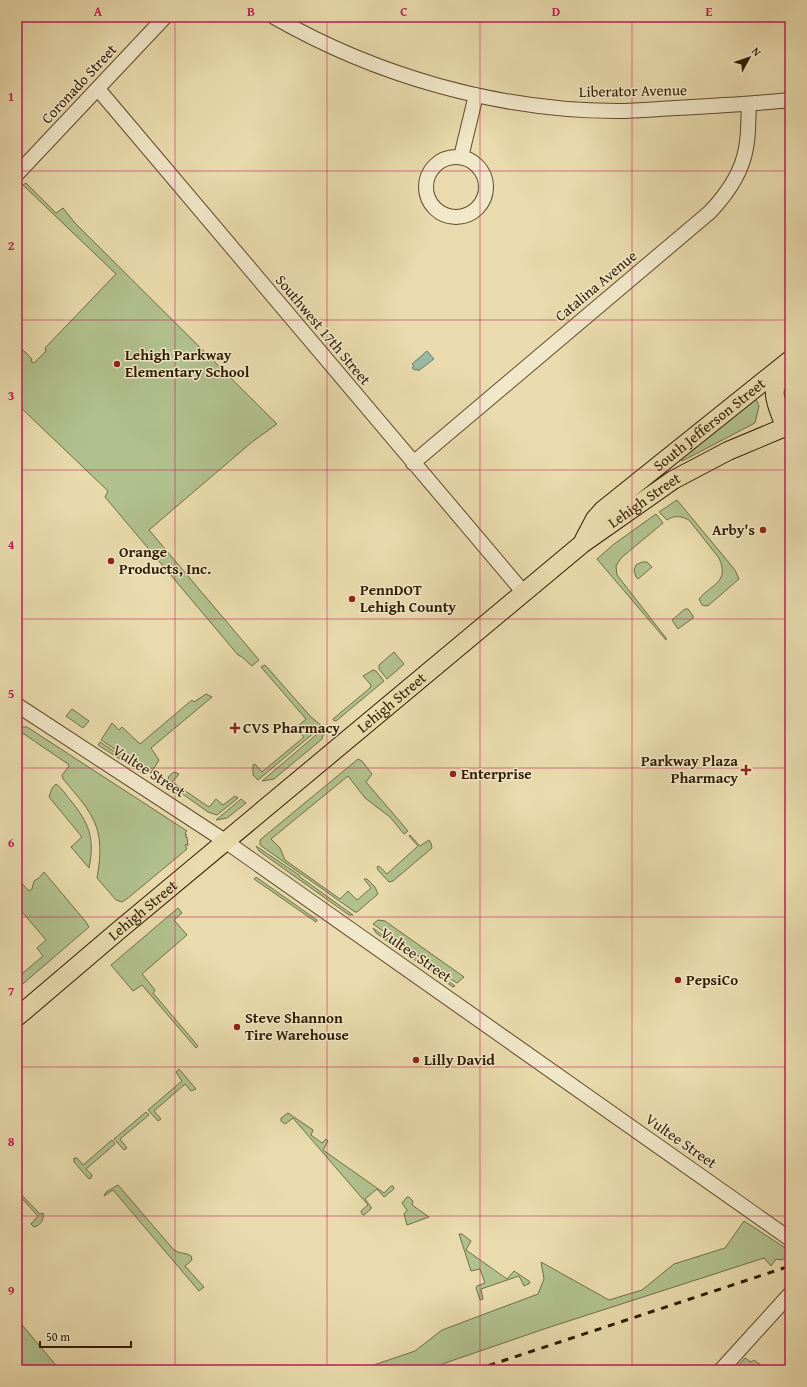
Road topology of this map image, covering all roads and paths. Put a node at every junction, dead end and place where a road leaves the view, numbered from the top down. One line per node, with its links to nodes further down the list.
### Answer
1 (166, 17): 3 (street, Coronado Street)
2 (274, 17): 4 (street, Liberator Avenue)
3 (98, 89): 8 (street, Coronado Street); 12 (street, Southwest 17th Street)
4 (476, 95): 6 (street, Liberator Avenue); 7 (street)
5 (790, 100): 6 (street, Liberator Avenue)
6 (749, 104): 12 (street, Catalina Avenue)
7 (461, 157): 7 (street)
8 (17, 174)
9 (790, 360): 13 (main road, South Jefferson Street)
10 (790, 366): 11 (main road, South Jefferson Street)
11 (787, 426): 13 (main road, Lehigh Street)
12 (413, 463): 14 (street, Southwest 17th Street)
13 (582, 544): 14 (main road, Lehigh Street)
14 (524, 593): 16 (main road, Lehigh Street)
15 (17, 705): 16 (street, Vultee Street)
16 (225, 841): 17 (main road, Lehigh Street); 18 (street, Vultee Street)
17 (17, 1017)
18 (790, 1240)
19 (790, 1294): 20 (street)
20 (721, 1370)

